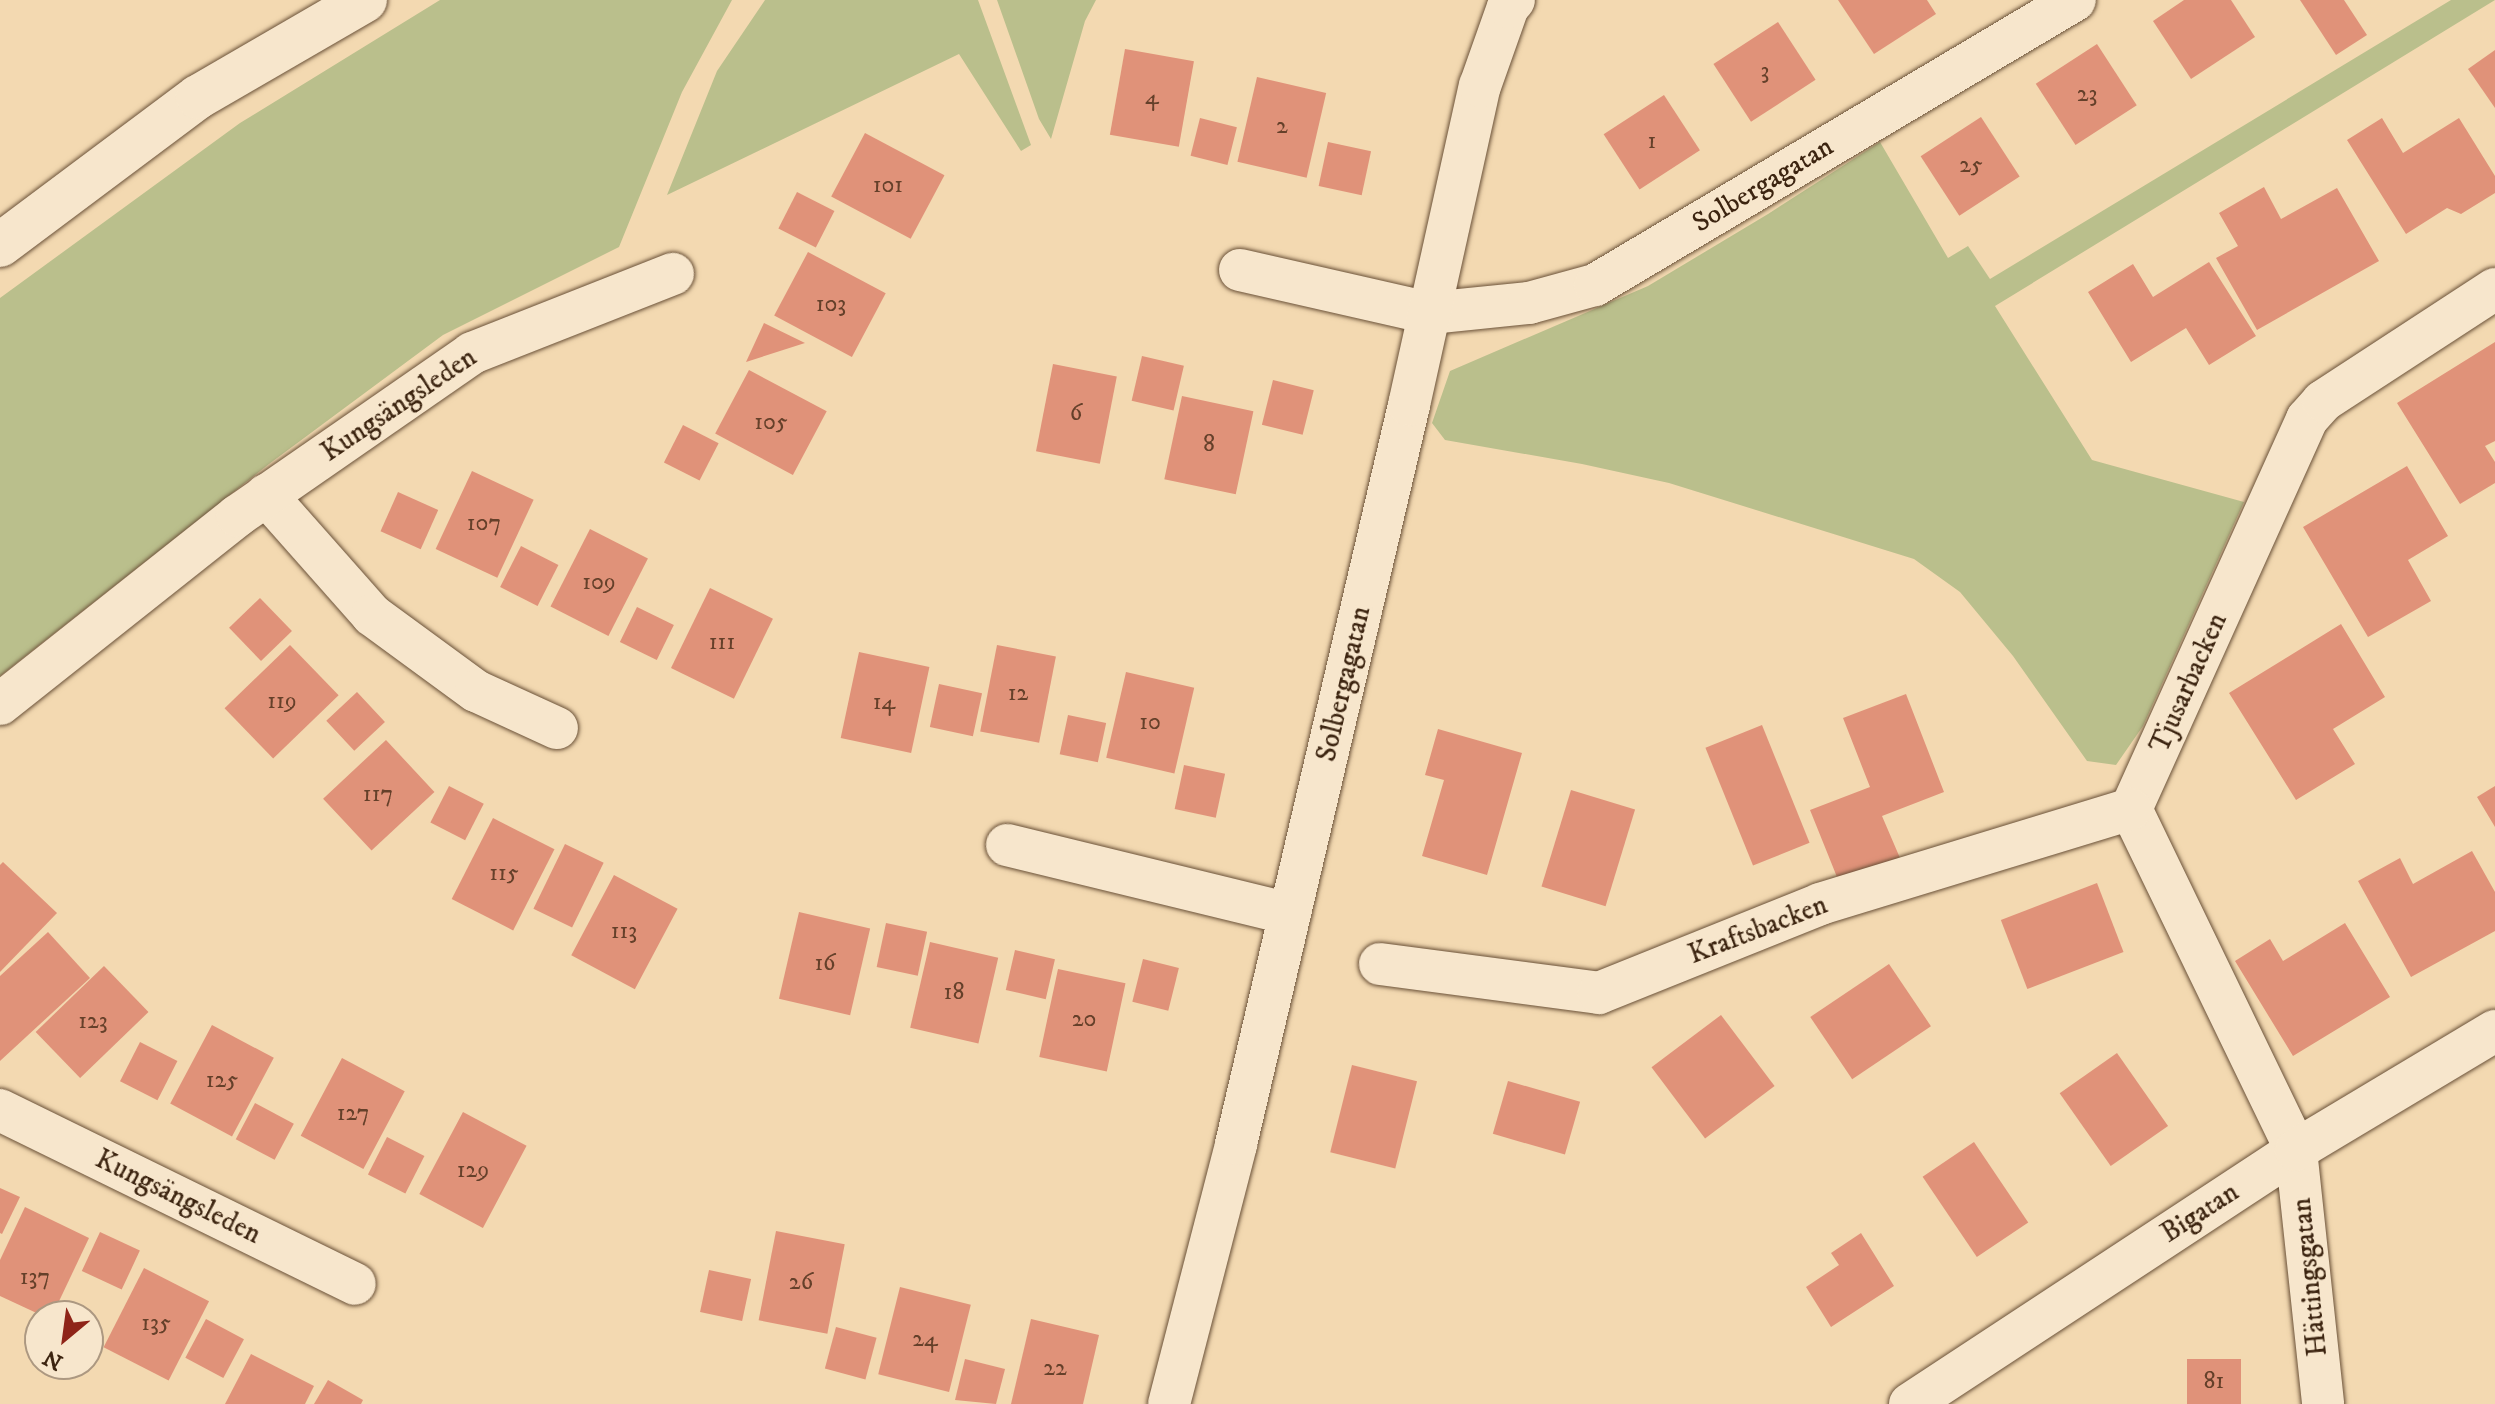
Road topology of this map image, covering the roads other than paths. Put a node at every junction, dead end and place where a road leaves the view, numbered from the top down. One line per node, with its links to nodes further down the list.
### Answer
1 (365, 0): 4 (main road)
2 (1514, 0): 8 (street, Solbergagatan)
3 (2075, 0): 8 (street, Solbergagatan)
4 (0, 245)
5 (1240, 270): 8 (street, Solbergagatan)
6 (673, 274): 9 (street, Kungsängsleden)
7 (2495, 289): 12 (street, Tjusarbacken)
8 (1430, 313): 14 (street, Solbergagatan)
9 (266, 495): 10 (street, Kungsängsleden); 11 (street)
10 (0, 704)
11 (557, 728)
12 (2131, 809): 15 (street, Kraftsbacken); 18 (street)
13 (1007, 845): 14 (street)
14 (1290, 914): 20 (street, Solbergagatan)
15 (1380, 964)
16 (2495, 1031): 18 (street, Bigatan)
17 (0, 1110): 19 (street, Kungsängsleden)
18 (2296, 1150): 21 (street, Bigatan); 22 (street, Hättingsgatan)
19 (355, 1284)
20 (1169, 1404)
21 (1910, 1404)
22 (2323, 1404)

